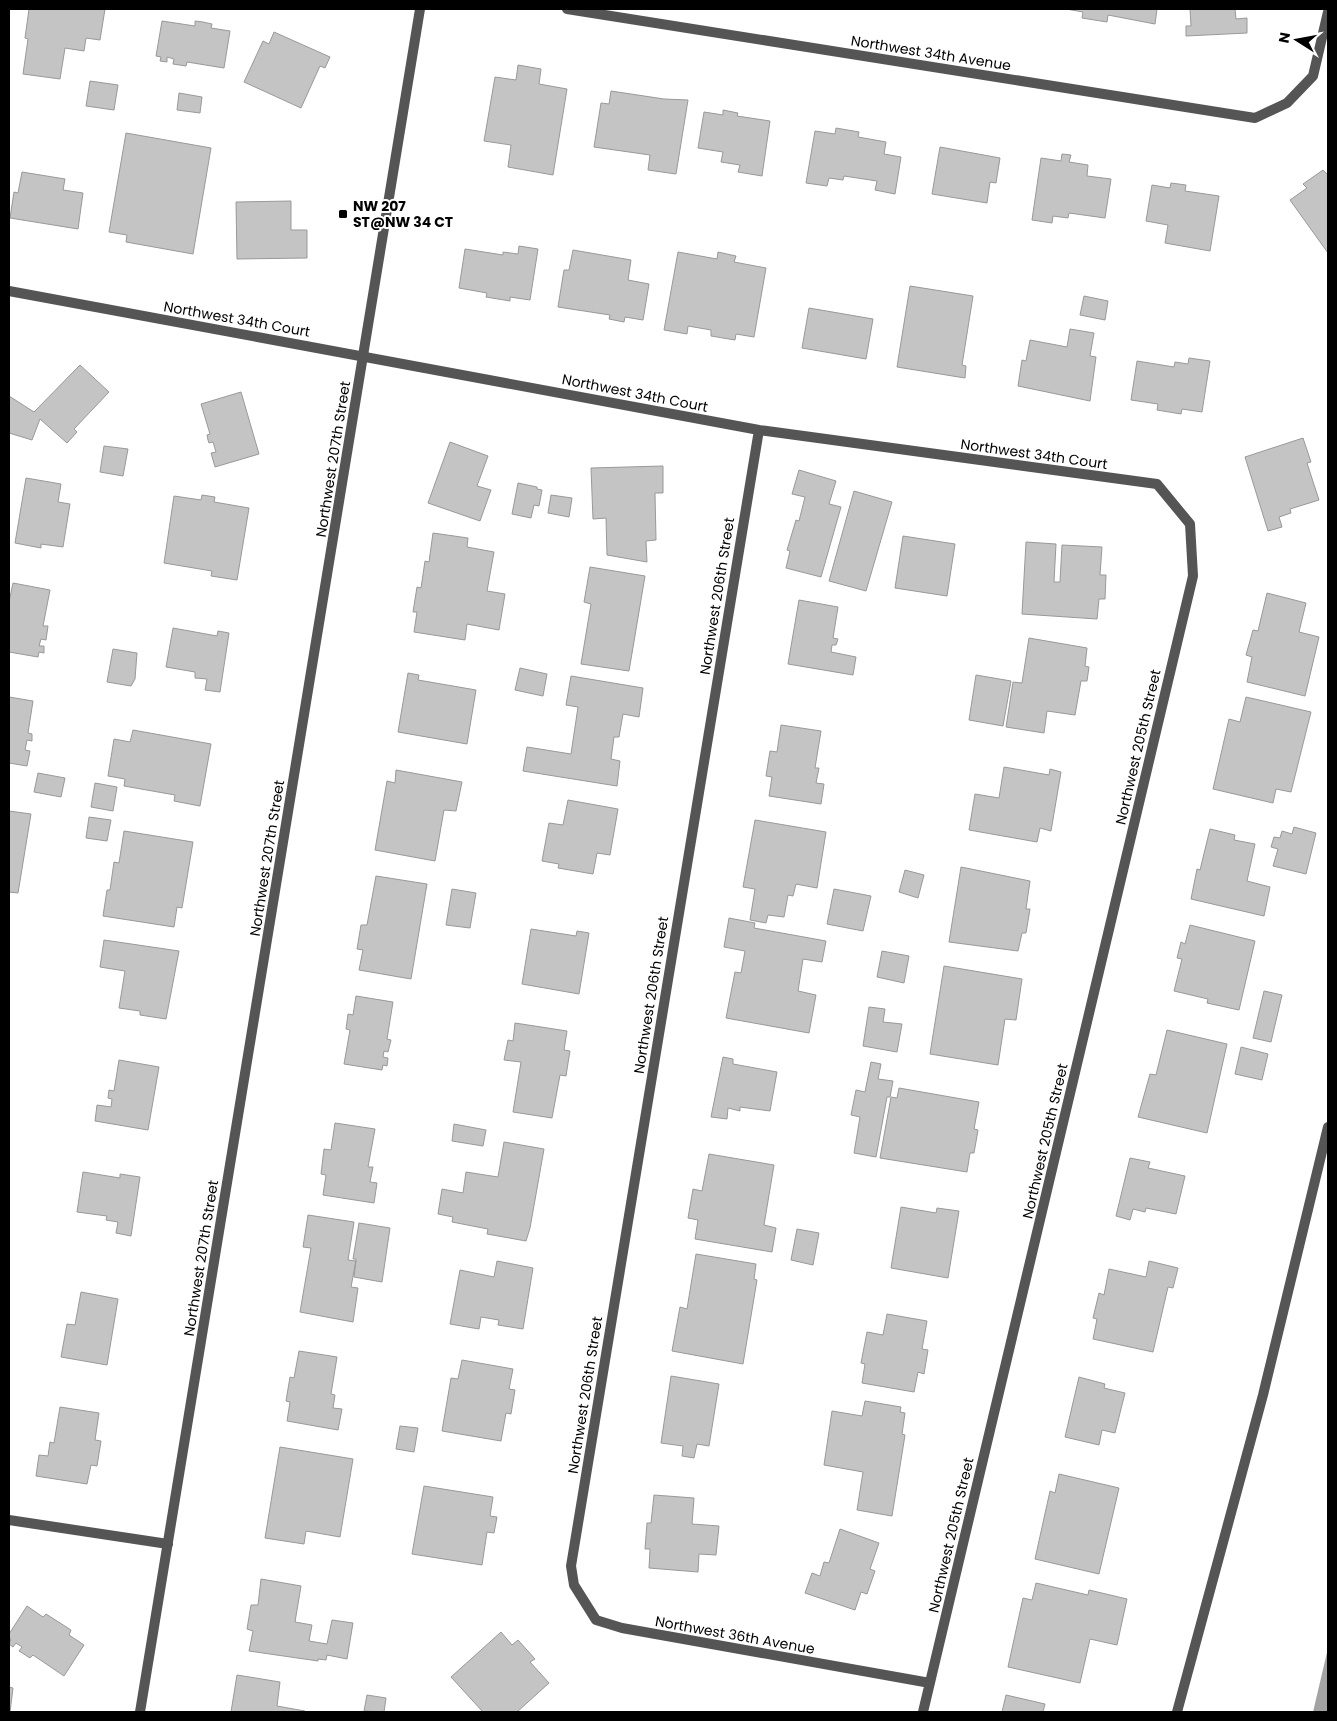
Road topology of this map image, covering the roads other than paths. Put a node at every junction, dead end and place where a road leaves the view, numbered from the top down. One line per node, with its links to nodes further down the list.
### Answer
1 (420, 9): 5 (street, Northwest 207th Street)
2 (567, 9): 3 (street, Northwest 34th Avenue)
3 (1328, 12)
4 (9, 291): 5 (street, Northwest 34th Court)
5 (363, 356): 6 (street, Northwest 34th Court); 10 (street, Northwest 207th Street)
6 (759, 430): 7 (street, Northwest 34th Court); 11 (street, Northwest 206th Street)
7 (1193, 576): 12 (street, Northwest 205th Street)
8 (1328, 1127): 15 (street)
9 (9, 1520): 10 (street)
10 (168, 1544): 13 (street, Northwest 207th Street)
11 (571, 1566): 12 (street, Northwest 36th Avenue)
12 (930, 1683): 14 (street, Northwest 205th Street)
13 (140, 1712)
14 (923, 1712)
15 (1178, 1712)

